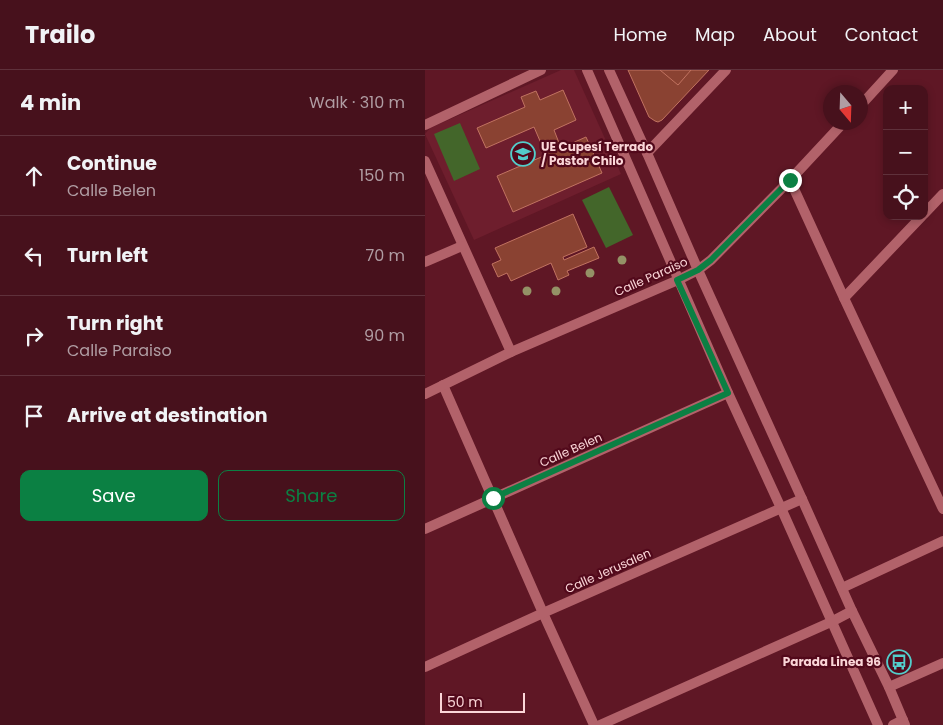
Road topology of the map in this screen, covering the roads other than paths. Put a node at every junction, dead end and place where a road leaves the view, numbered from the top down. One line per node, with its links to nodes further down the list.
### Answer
1 (541, 70): 7 (street)
2 (587, 70): 18 (street)
3 (609, 70): 9 (street)
4 (726, 70): 9 (street)
5 (893, 70): 6 (street)
6 (868, 97)
7 (425, 125)
8 (837, 130): 11 (street, Calle Paraiso)
9 (647, 152): 17 (street)
10 (425, 160): 15 (street)
11 (790, 180): 17 (street, Calle Paraiso); 19 (street)
12 (943, 194): 13 (street)
13 (928, 210)
14 (918, 220): 19 (street)
15 (462, 246): 16 (street); 20 (street)
16 (425, 262)
17 (698, 270): 18 (street, Calle Paraiso); 25 (street)
18 (677, 280): 20 (street, Calle Paraiso); 22 (street)
19 (844, 298): 27 (street)
20 (511, 352): 21 (street, Calle Paraiso)
21 (443, 385): 23 (street, Calle Paraiso); 24 (street)
22 (728, 393): 24 (street, Calle Belen); 26 (street)
23 (425, 394)
24 (493, 498): 28 (street, Calle Belen); 32 (street)
25 (803, 499): 26 (street, Calle Jerusalen); 30 (street)
26 (781, 508): 32 (street, Calle Jerusalen); 33 (street)
27 (943, 509)
28 (425, 529)
29 (943, 541): 30 (street)
30 (842, 588): 31 (street)
31 (852, 611): 33 (street); 36 (street)
32 (543, 613): 35 (street, Calle Jerusalen); 38 (street)
33 (831, 622): 39 (street); 40 (street)
34 (943, 663): 36 (street)
35 (425, 667)
36 (889, 688): 37 (street)
37 (900, 723)
38 (594, 725)
39 (600, 725)
40 (878, 725)

